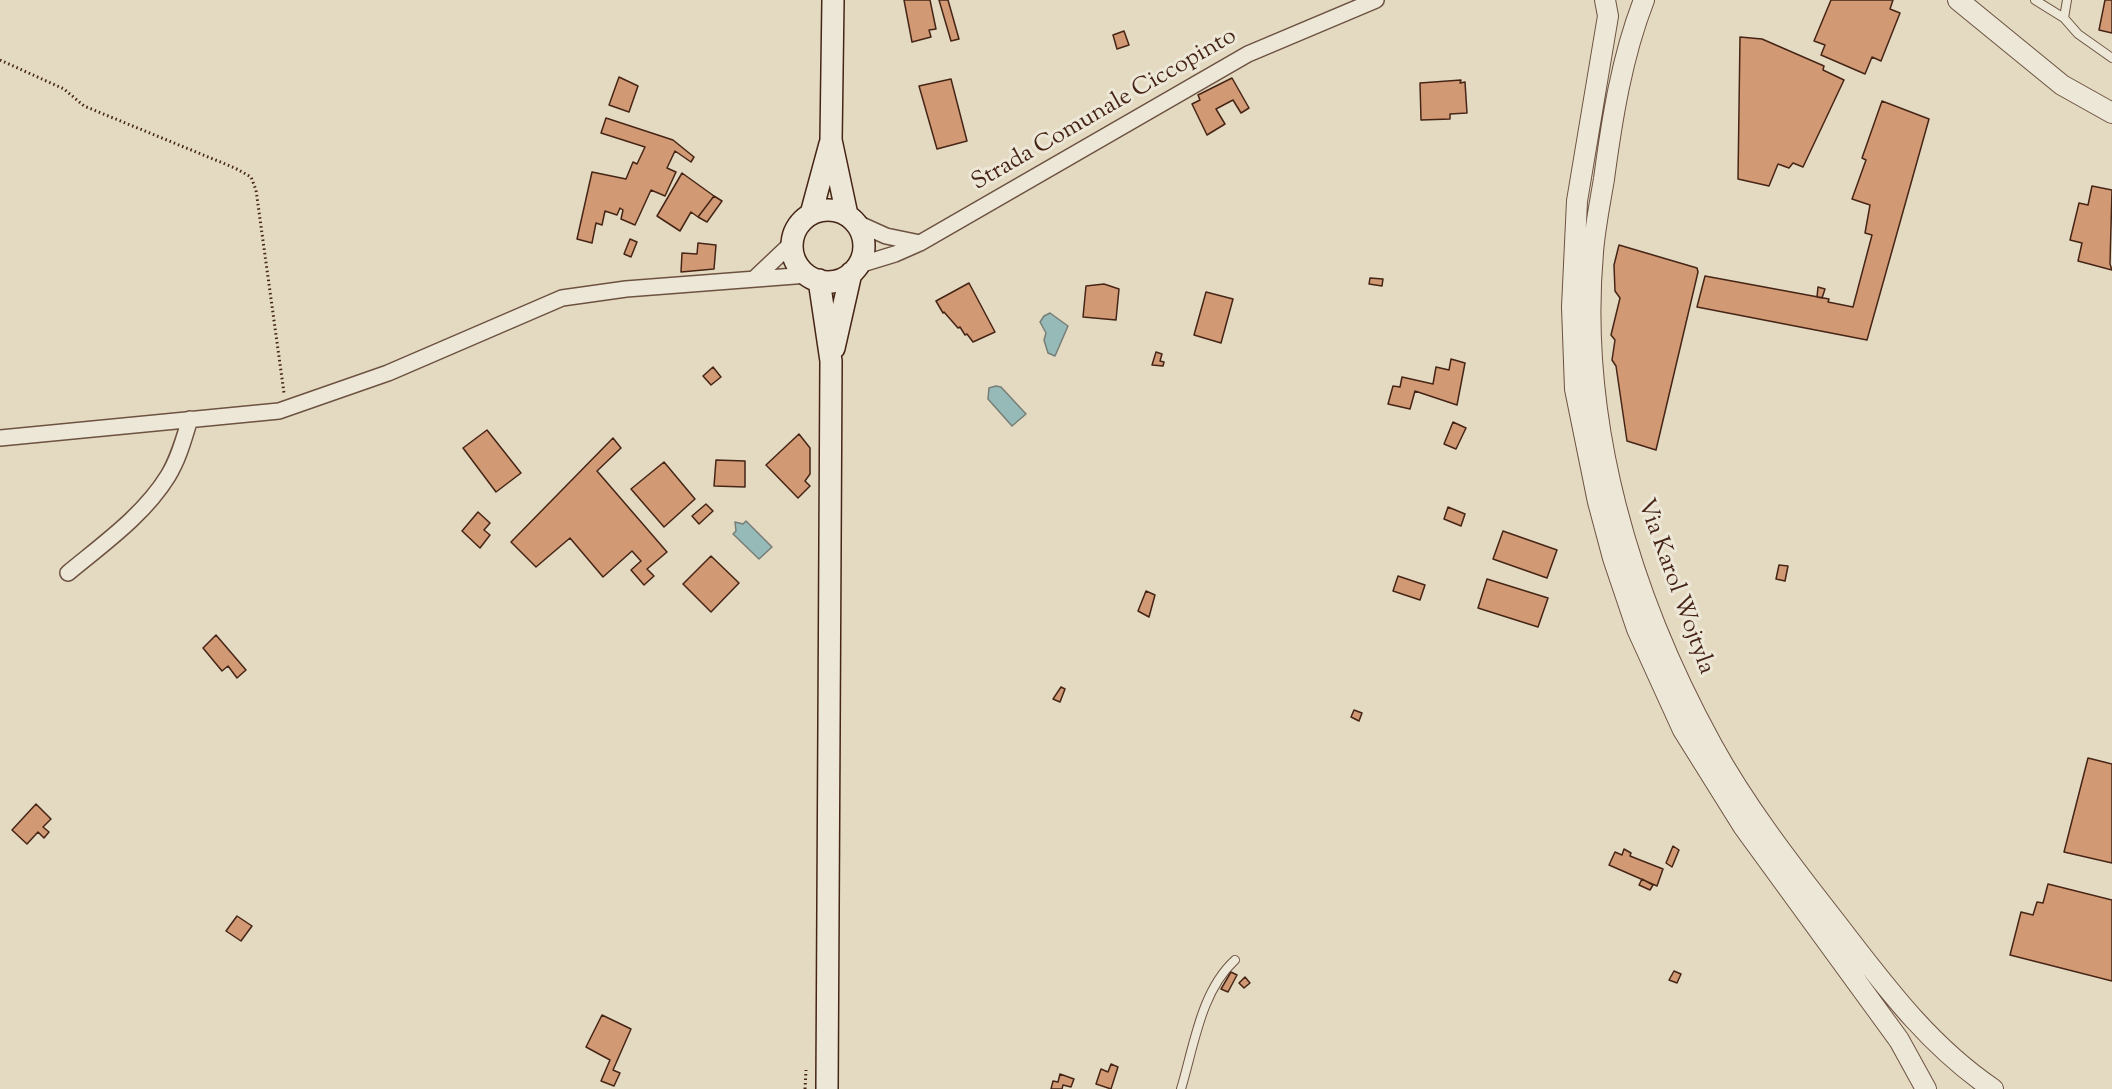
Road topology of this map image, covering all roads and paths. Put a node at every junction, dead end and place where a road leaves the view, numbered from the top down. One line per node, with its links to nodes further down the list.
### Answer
1 (833, 0): 12 (main road)
2 (1376, 0): 16 (street, Strada Comunale Ciccopinto)
3 (1605, 0): 28 (street, Via Karol Wojtyla)
4 (1644, 0): 29 (street, Via Karol Wojtyla)
5 (1958, 0): 11 (street)
6 (2035, 0): 8 (lane)
7 (2067, 0): 8 (lane)
8 (2064, 18): 9 (lane)
9 (2112, 58)
10 (0, 60): 21 (path)
11 (2112, 113)
12 (831, 140): 13 (main road); 14 (main road)
13 (812, 214): 14 (main road); 15 (main road)
14 (851, 218): 16 (street); 17 (main road)
15 (792, 243): 18 (street); 19 (main road)
16 (920, 243): 17 (street, Strada Comunale Ciccopinto)
17 (855, 269): 19 (main road); 20 (main road)
18 (755, 278): 19 (street); 21 (street)
19 (813, 278): 20 (main road)
20 (831, 361): 26 (main road)
21 (286, 409): 22 (street)
22 (190, 419): 23 (street); 24 (street)
23 (0, 438)
24 (68, 573)
25 (1235, 960): 27 (lane)
26 (827, 1089)
27 (1181, 1089)
28 (1926, 1089)
29 (1993, 1089)

